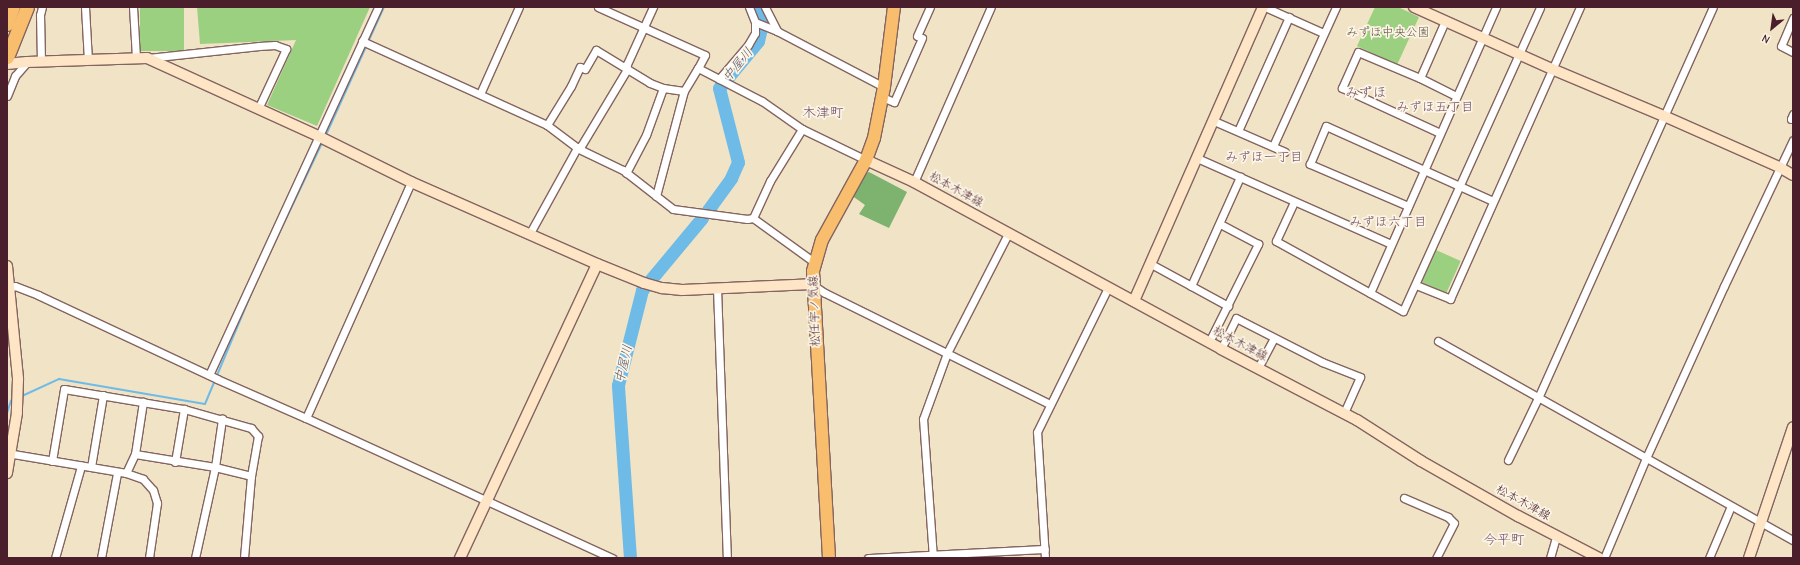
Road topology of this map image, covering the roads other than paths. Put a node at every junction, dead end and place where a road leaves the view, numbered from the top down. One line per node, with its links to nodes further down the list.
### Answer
1 (14, 7): 25 (highway)
2 (27, 7): 34 (highway)
3 (42, 7): 38 (street)
4 (85, 7): 37 (street)
5 (133, 7): 35 (street)
6 (378, 7): 31 (street)
7 (519, 7): 49 (street)
8 (598, 7): 27 (street)
9 (653, 7): 27 (street)
10 (749, 7): 26 (street)
11 (765, 7): 28 (street)
12 (894, 7): 48 (main road, 松任宇ノ気線)
13 (930, 7): 48 (street)
14 (991, 7): 74 (street)
15 (1264, 7): 22 (street); 56 (street)
16 (1336, 7): 29 (street)
17 (1414, 7): 24 (street)
18 (1496, 7): 30 (street)
19 (1540, 7): 33 (street)
20 (1580, 7): 43 (street)
21 (1713, 7): 54 (street)
22 (1289, 17): 29 (street); 59 (street)
23 (1793, 18): 32 (street)
24 (1445, 21): 30 (street); 44 (street)
25 (7, 24)
26 (760, 24): 28 (street); 45 (street)
27 (644, 28): 41 (street); 42 (street)
28 (777, 31): 48 (street)
29 (1323, 34): 63 (street)
30 (1482, 38): 33 (street); 51 (street)
31 (366, 43): 49 (street); 61 (street)
32 (1793, 52)
33 (1519, 53): 43 (street); 75 (street)
34 (7, 57)
35 (136, 58): 36 (street); 37 (street)
36 (147, 58): 52 (street); 52 (street)
37 (88, 60): 38 (street)
38 (42, 61): 39 (street)
39 (27, 62): 40 (street); 50 (street)
40 (7, 64)
41 (627, 68): 46 (street); 57 (street); 64 (street)
42 (698, 68): 45 (street); 47 (street)
43 (1552, 69): 54 (street); 77 (street)
44 (1420, 78): 51 (street); 60 (street)
45 (723, 81): 58 (street)
46 (663, 88): 47 (street); 70 (street)
47 (684, 91): 76 (street)
48 (883, 92): 67 (main road, 松任宇ノ気線)
49 (480, 94): 57 (street)
50 (7, 96)
51 (1456, 96): 60 (street)
52 (258, 108): 61 (street)
53 (1793, 114): 55 (street)
54 (1664, 116): 68 (street); 106 (street)
55 (1793, 119)
56 (1214, 121): 59 (street); 66 (street)
57 (546, 125): 64 (street)
58 (802, 129): 67 (street); 80 (street)
59 (1238, 131): 63 (street)
60 (1440, 132): 69 (street)
61 (322, 138): 73 (street); 104 (street)
62 (1793, 140): 68 (street)
63 (1273, 146): 65 (street)
64 (578, 148): 70 (street); 82 (street)
65 (1285, 152)
66 (1197, 158): 72 (street); 87 (street)
67 (866, 160): 74 (street, 松本木津線); 85 (main road, 松任宇ノ気線)
68 (1779, 167): 71 (street); 116 (street)
69 (1424, 170): 75 (street); 79 (street); 79 (street)
70 (626, 173): 76 (street)
71 (1793, 175)
72 (1240, 177): 78 (street); 81 (street)
73 (411, 182): 82 (street); 111 (street)
74 (914, 182): 83 (street, 松本木津線)
75 (1460, 186): 77 (street); 90 (street)
76 (656, 196): 80 (street)
77 (1493, 201): 90 (street)
78 (1294, 202): 84 (street); 95 (street)
79 (1408, 206): 84 (street)
80 (753, 218): 85 (street)
81 (1220, 224): 91 (street); 97 (street)
82 (530, 233): 86 (street)
83 (1008, 234): 94 (street, 松本木津線); 102 (street)
84 (1391, 244): 95 (street)
85 (814, 262): 89 (main road, 松任宇ノ気線)
86 (597, 264): 93 (street); 128 (street)
87 (1151, 264): 91 (street); 96 (street)
88 (7, 266): 92 (street)
89 (812, 284): 93 (street); 102 (street); 143 (main road, 松任宇ノ気線)
90 (1416, 285): 95 (street)
91 (1191, 286): 97 (street)
92 (9, 288): 104 (street); 114 (street)
93 (717, 288): 142 (street)
94 (1108, 288): 96 (street, 松本木津線); 108 (street)
95 (1370, 293)
96 (1134, 301): 100 (street, 松本木津線)
97 (1228, 306): 100 (street)
98 (1274, 338): 101 (street); 103 (street); 110 (street)
99 (1438, 340): 106 (street)
100 (1209, 342): 101 (street, 松本木津線)
101 (1221, 349): 103 (street, 松本木津線)
102 (947, 353): 108 (street); 134 (street)
103 (1258, 368): 110 (street, 松本木津線)
104 (213, 377): 111 (street)
105 (103, 395): 107 (street); 118 (street); 121 (street)
106 (1538, 398): 116 (street); 117 (street)
107 (143, 402): 109 (street); 115 (street)
108 (1050, 404): 133 (street)
109 (184, 409): 112 (street); 119 (street)
110 (1344, 413): 131 (street, 松本木津線)
111 (306, 418): 128 (street)
112 (222, 419): 122 (street); 126 (street)
113 (1793, 427): 130 (street)
114 (9, 454): 118 (street); 125 (street)
115 (134, 454): 119 (street); 124 (street)
116 (1646, 458): 129 (street); 149 (street)
117 (1508, 460)
118 (52, 461): 120 (street)
119 (175, 462): 122 (street)
120 (81, 466): 121 (street); 135 (street)
121 (91, 467): 123 (street)
122 (215, 467): 126 (street); 138 (street)
123 (117, 473): 124 (street); 136 (street)
124 (126, 473): 137 (street)
125 (7, 474)
126 (251, 476): 139 (street)
127 (1404, 498): 146 (street)
128 (486, 501): 140 (street); 141 (street)
129 (1731, 506): 130 (street); 150 (street)
130 (1761, 522): 132 (street); 151 (street)
131 (1556, 537): 147 (street); 148 (street, 松本木津線)
132 (1793, 540)
133 (1045, 549): 134 (street); 145 (street)
134 (933, 556): 144 (street)
135 (55, 558)
136 (102, 558)
137 (151, 558)
138 (195, 558)
139 (244, 558)
140 (460, 558)
141 (612, 558)
142 (727, 558)
143 (829, 558)
144 (868, 558)
145 (1045, 558)
146 (1436, 558)
147 (1550, 558)
148 (1599, 558)
149 (1604, 558)
150 (1709, 558)
151 (1749, 558)

